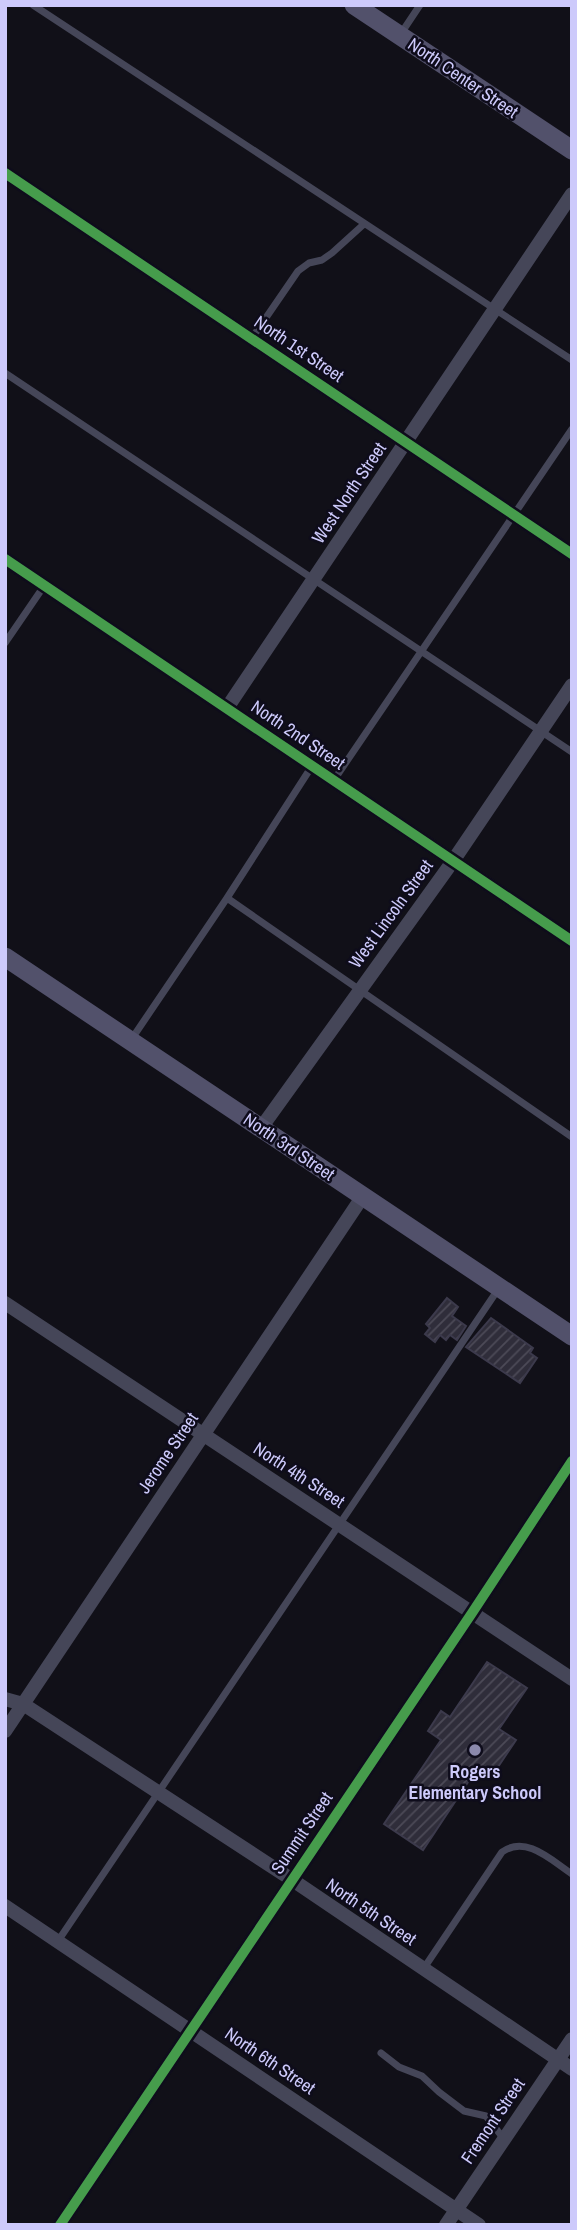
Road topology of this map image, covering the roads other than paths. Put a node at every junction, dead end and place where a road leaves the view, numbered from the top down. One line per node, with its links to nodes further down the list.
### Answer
1 (33, 5): 8 (lane)
2 (354, 5): 4 (street, North Center Street)
3 (420, 5): 4 (lane)
4 (400, 36): 5 (street, North Center Street)
5 (572, 150)
6 (5, 173): 10 (street, North 1st Street)
7 (572, 194): 9 (street, West North Street)
8 (364, 223): 9 (lane); 10 (lane)
9 (495, 310): 11 (lane); 14 (street, West North Street)
10 (252, 338): 14 (street, North 1st Street)
11 (572, 360)
12 (5, 373): 18 (lane)
13 (572, 429): 15 (lane)
14 (407, 442): 15 (street, North 1st Street); 18 (street, West North Street)
15 (514, 515): 16 (street, North 1st Street); 21 (lane)
16 (572, 554)
17 (5, 559): 19 (street, North 2nd Street)
18 (314, 580): 21 (lane); 23 (street, West North Street)
19 (44, 585): 20 (lane); 23 (street, North 2nd Street)
20 (5, 643)
21 (421, 651): 24 (lane); 27 (lane)
22 (572, 685): 24 (street, West Lincoln Street)
23 (227, 708): 26 (street, North 2nd Street)
24 (541, 731): 25 (lane); 28 (street, West Lincoln Street)
25 (572, 752)
26 (312, 766): 27 (street, North 2nd Street); 29 (lane)
27 (334, 780): 28 (street, North 2nd Street)
28 (453, 861): 30 (street, North 2nd Street); 32 (street, West Lincoln Street)
29 (227, 898): 32 (lane); 33 (lane)
30 (570, 937)
31 (5, 957): 33 (street, North 3rd Street)
32 (360, 992): 34 (street, West Lincoln Street); 35 (lane)
33 (131, 1041): 34 (street, North 3rd Street)
34 (261, 1128): 36 (street, North 3rd Street)
35 (572, 1137)
36 (363, 1196): 37 (street, North 3rd Street); 40 (street, Jerome Street)
37 (499, 1287): 39 (street, North 3rd Street); 42 (lane)
38 (5, 1303): 40 (street, North 4th Street)
39 (572, 1336)
40 (203, 1435): 42 (street, North 4th Street); 46 (street, Jerome Street)
41 (572, 1461): 43 (street, Summit Street)
42 (340, 1524): 43 (street, North 4th Street); 48 (lane)
43 (472, 1613): 44 (street, North 4th Street); 50 (street, Summit Street)
44 (572, 1679)
45 (5, 1699): 46 (street, North 5th Street)
46 (23, 1704): 47 (street, Jerome Street); 48 (street, North 5th Street)
47 (5, 1731)
48 (159, 1793): 50 (street, North 5th Street); 52 (lane)
49 (572, 1874): 53 (lane)
50 (292, 1880): 53 (street, North 5th Street); 54 (street, Summit Street)
51 (5, 1906): 52 (street, North 6th Street)
52 (58, 1941): 54 (street, North 6th Street)
53 (424, 1969): 57 (street, North 5th Street)
54 (190, 2030): 60 (street, North 6th Street); 61 (street, Summit Street)
55 (572, 2039): 57 (street, Fremont Street)
56 (381, 2053): 59 (lane)
57 (558, 2060): 58 (street, North 5th Street); 59 (street, Fremont Street)
58 (572, 2069)
59 (504, 2139): 60 (street, Fremont Street)
60 (456, 2209): 62 (street, Fremont Street); 63 (street, North 6th Street)
61 (60, 2225)
62 (446, 2225)
63 (479, 2225)

